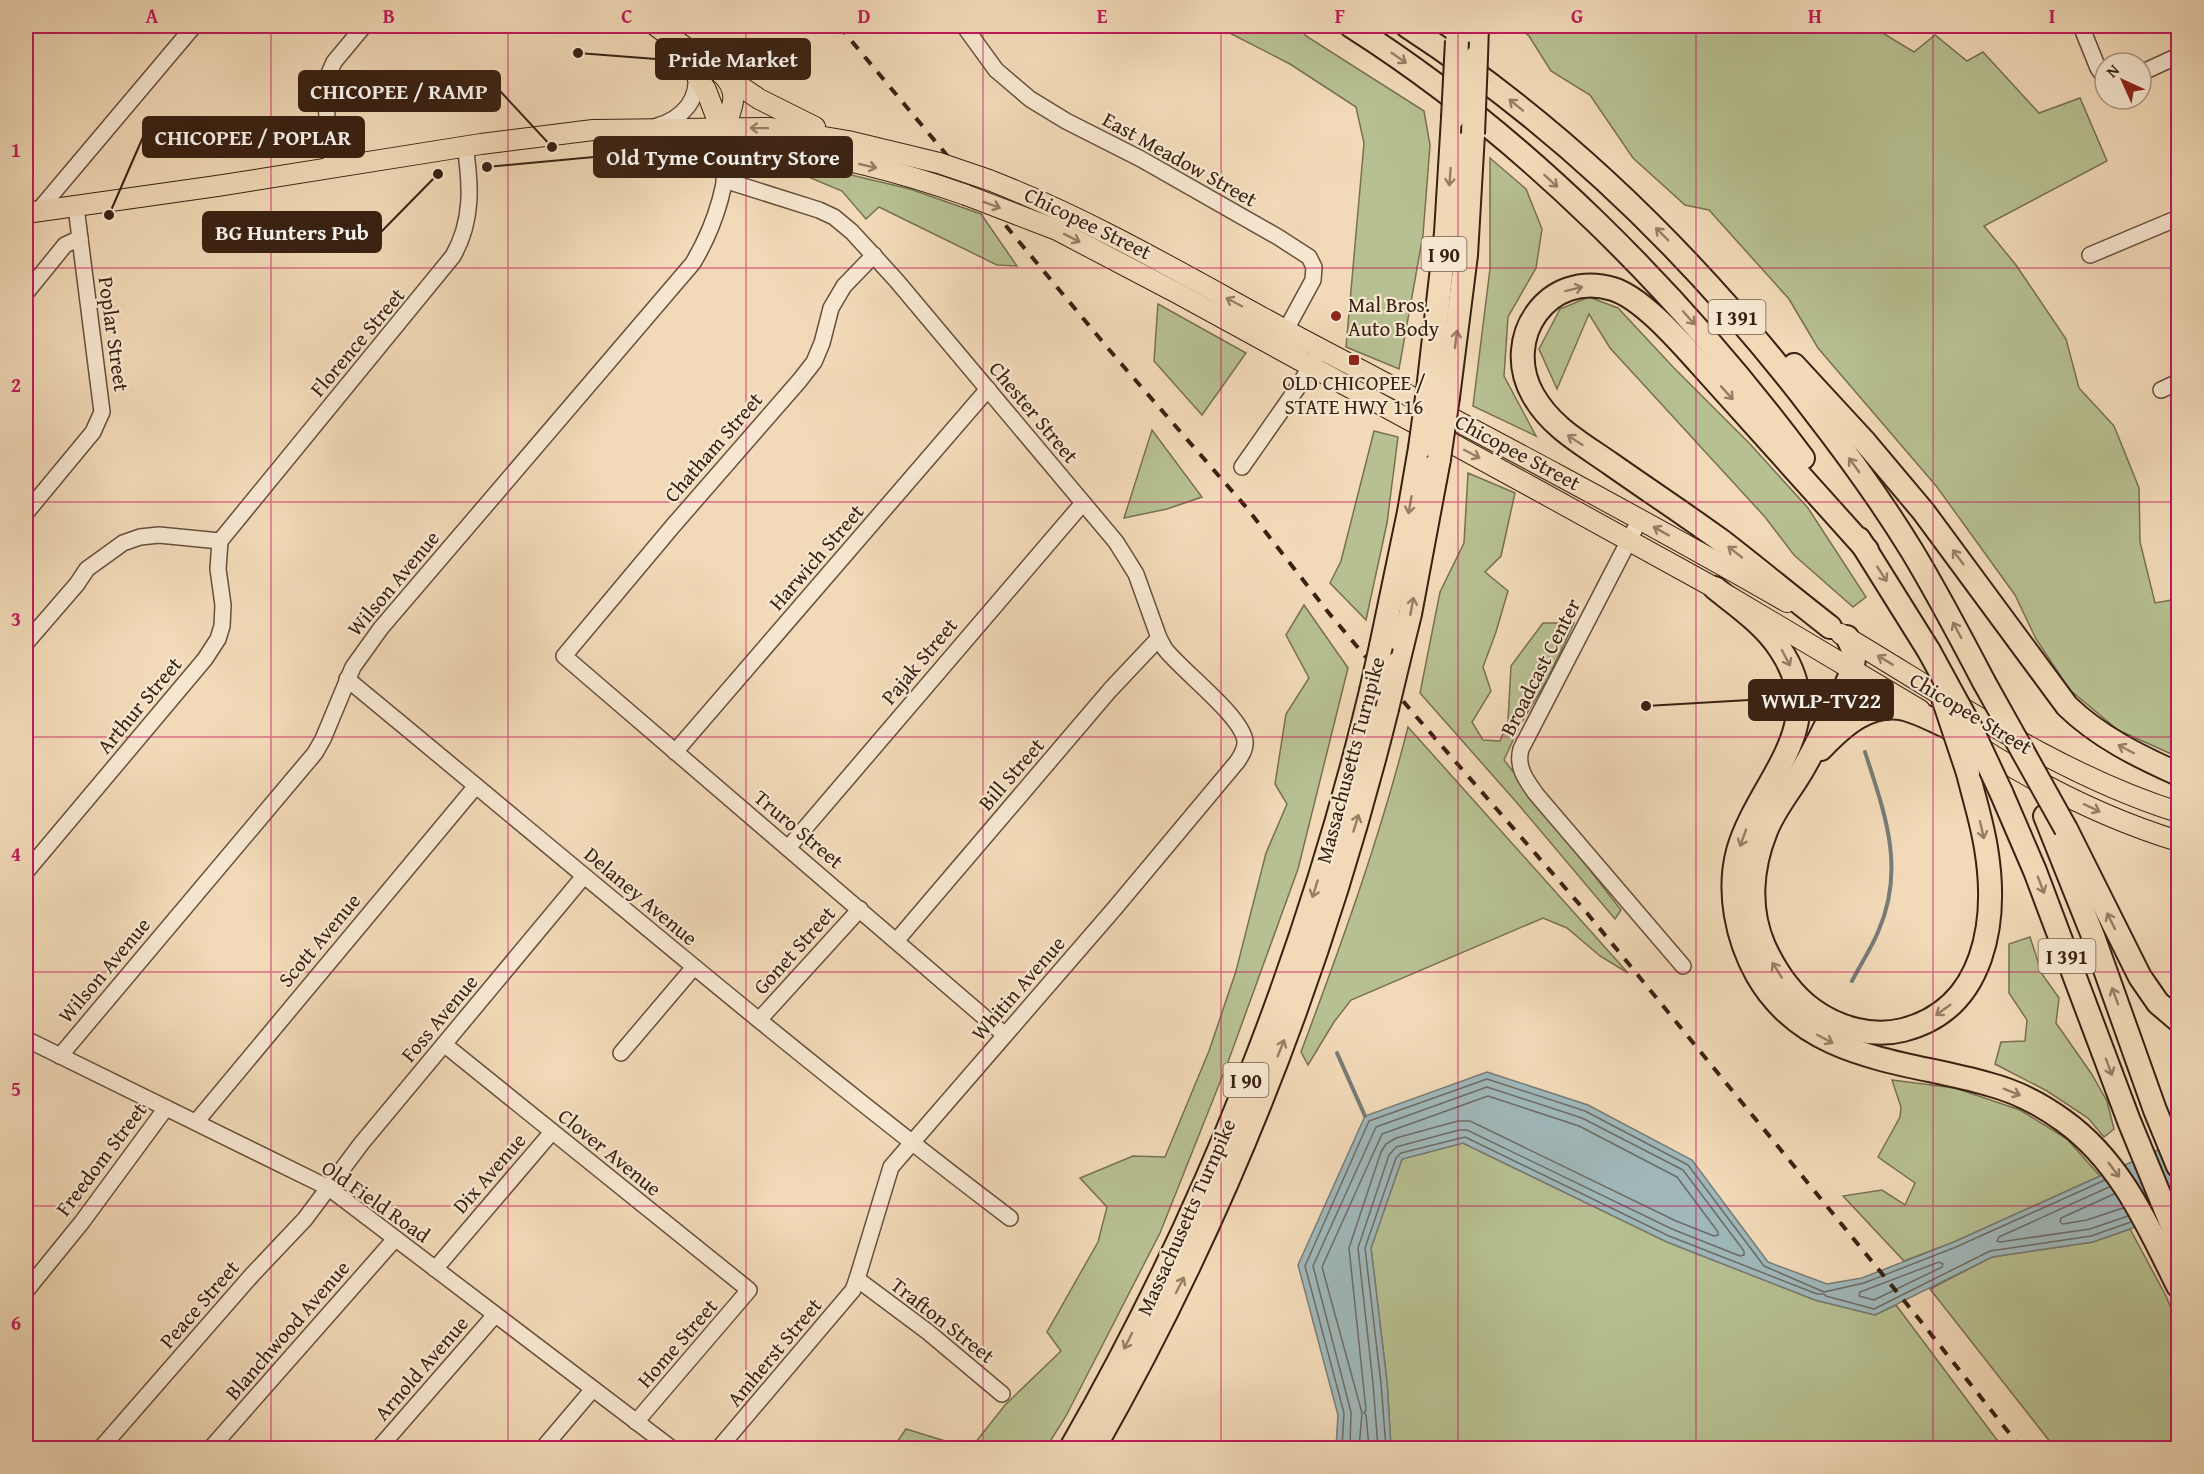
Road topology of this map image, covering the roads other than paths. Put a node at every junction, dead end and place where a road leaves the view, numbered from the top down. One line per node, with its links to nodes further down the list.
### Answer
1 (194, 26): 22 (street)
2 (364, 26): 19 (street)
3 (964, 26): 29 (street, East Meadow Street)
4 (1351, 26): 42 (highway, I 391, one-way to 42)
5 (1407, 26): 27 (highway, I 391, one-way to 5)
6 (1477, 26): 35 (highway, Massachusetts Turnpike / I 90, one-way to 6, bridge)
7 (2081, 26): 10 (street)
8 (663, 32): 13 (main road); 14 (main road)
9 (1457, 33): 35 (highway, Massachusetts Turnpike / I 90, one-way to 35, bridge)
10 (2093, 56)
11 (2178, 56): 12 (street)
12 (2153, 67)
13 (695, 71): 15 (street); 16 (main road)
14 (722, 74): 16 (main road); 17 (main road)
15 (634, 129): 16 (main road, Chicopee Street); 18 (main road, Chicopee Street)
16 (726, 136): 17 (main road, Chicopee Street, one-way to 16); 20 (street, Wilson Avenue); 29 (main road, Chicopee Street, one-way to 29, bridge)
17 (848, 141): 29 (main road, Chicopee Street, one-way to 17, bridge)
18 (465, 146): 19 (main road, Chicopee Street); 41 (street, Florence Street)
19 (332, 168): 21 (main road, Chicopee Street)
20 (724, 180): 25 (street, Chester Street); 50 (street, Wilson Avenue)
21 (76, 207): 22 (main road, Chicopee Street); 24 (street, Poplar Street)
22 (32, 212)
23 (2178, 218): 26 (street)
24 (80, 238): 28 (street); 38 (street, Poplar Street)
25 (874, 255): 33 (street, Chester Street); 48 (street, Chatham Street)
26 (2090, 255)
27 (1684, 257): 51 (highway, I 391, one-way to 27); 56 (highway, one-way to 27)
28 (26, 293)
29 (1281, 338): 30 (main road, Chicopee Street); 31 (main road, Chicopee Street)
30 (1321, 348): 31 (street); 39 (main road, Chicopee Street)
31 (1309, 367): 36 (street); 40 (main road, Chicopee Street, one-way to 40)
32 (2178, 382): 34 (street)
33 (988, 389): 37 (street, Chester Street); 54 (street, Harwich Street)
34 (2160, 390)
35 (1438, 394): 98 (highway, Massachusetts Turnpike / I 90, one-way to 98, bridge); 99 (highway, Massachusetts Turnpike / I 90, one-way to 35, bridge)
36 (1242, 467)
37 (1083, 503): 45 (street, Chester Street); 60 (street, Pajak Street)
38 (26, 513)
39 (1640, 519): 40 (street, Broadcast Center); 44 (main road, Chicopee Street, one-way to 39)
40 (1629, 540): 43 (main road, Chicopee Street); 65 (street, Broadcast Center)
41 (220, 541): 46 (street); 61 (street, Arthur Street)
42 (1867, 550): 44 (highway, one-way to 42); 47 (highway, I 391, one-way to 47)
43 (1715, 588): 49 (main road, Chicopee Street); 82 (highway, one-way to 82)
44 (1838, 632): 49 (highway); 58 (main road, Chicopee Street, one-way to 44)
45 (1159, 638): 53 (street, Chester Street); 64 (street, Bill Street)
46 (26, 644)
47 (1929, 651): 55 (highway, one-way to 55, bridge); 82 (highway, I 391, one-way to 82, bridge)
48 (564, 656): 54 (street, Truro Street)
49 (1852, 669): 52 (main road, Chicopee Street); 55 (highway)
50 (347, 679): 57 (street, Delaney Avenue); 73 (street, Wilson Avenue)
51 (1984, 682): 68 (highway, one-way to 51, bridge); 78 (highway, I 391, one-way to 51, bridge)
52 (1948, 727): 55 (highway); 59 (main road, Chicopee Street, one-way to 59)
53 (1245, 742): 69 (street, Whitin Avenue)
54 (675, 752): 60 (street, Truro Street)
55 (1802, 771)
56 (2178, 774)
57 (476, 786): 62 (street, Delaney Avenue); 75 (street, Scott Avenue)
58 (2178, 812)
59 (2178, 841)
60 (788, 848): 63 (street, Truro Street)
61 (26, 872)
62 (584, 876): 66 (street, Delaney Avenue); 71 (street, Foss Avenue)
63 (860, 909): 64 (street, Truro Street); 67 (street, Gonet Street)
64 (897, 940): 69 (street, Truro Street)
65 (1683, 966)
66 (694, 967): 67 (street, Delaney Avenue); 72 (street)
67 (759, 1020): 77 (street, Delaney Avenue)
68 (2178, 1020)
69 (1005, 1035): 77 (street, Whitin Avenue)
70 (27, 1043): 73 (street, Old Field Road)
71 (445, 1045): 76 (street, Clover Avenue); 79 (street, Foss Avenue)
72 (621, 1053)
73 (60, 1056): 74 (street, Old Field Road)
74 (166, 1108): 75 (street, Old Field Road); 87 (street, Freedom Street)
75 (196, 1122): 79 (street, Old Field Road)
76 (552, 1132): 83 (street, Dix Avenue); 86 (street, Clover Avenue)
77 (911, 1143): 80 (street, Delaney Avenue); 84 (street, Whitin Avenue)
78 (2178, 1166)
79 (329, 1188): 81 (street, Old Field Road); 92 (street, Peace Street)
80 (1010, 1218)
81 (395, 1239): 83 (street, Old Field Road); 93 (street, Blanchwood Avenue)
82 (2170, 1247): 85 (highway)
83 (435, 1269): 88 (street, Old Field Road)
84 (857, 1279): 90 (street, Trafton Street); 97 (street, Amherst Street)
85 (2178, 1286)
86 (750, 1290): 91 (street, Home Street)
87 (26, 1291)
88 (495, 1315): 89 (street, Old Field Road); 94 (street, Arnold Avenue)
89 (593, 1389): 91 (street, Old Field Road); 95 (street)
90 (1002, 1394)
91 (636, 1422): 96 (street, Old Field Road)
92 (101, 1449)
93 (211, 1449)
94 (379, 1449)
95 (543, 1449)
96 (671, 1449)
97 (719, 1449)
98 (1071, 1449)
99 (1094, 1449)

